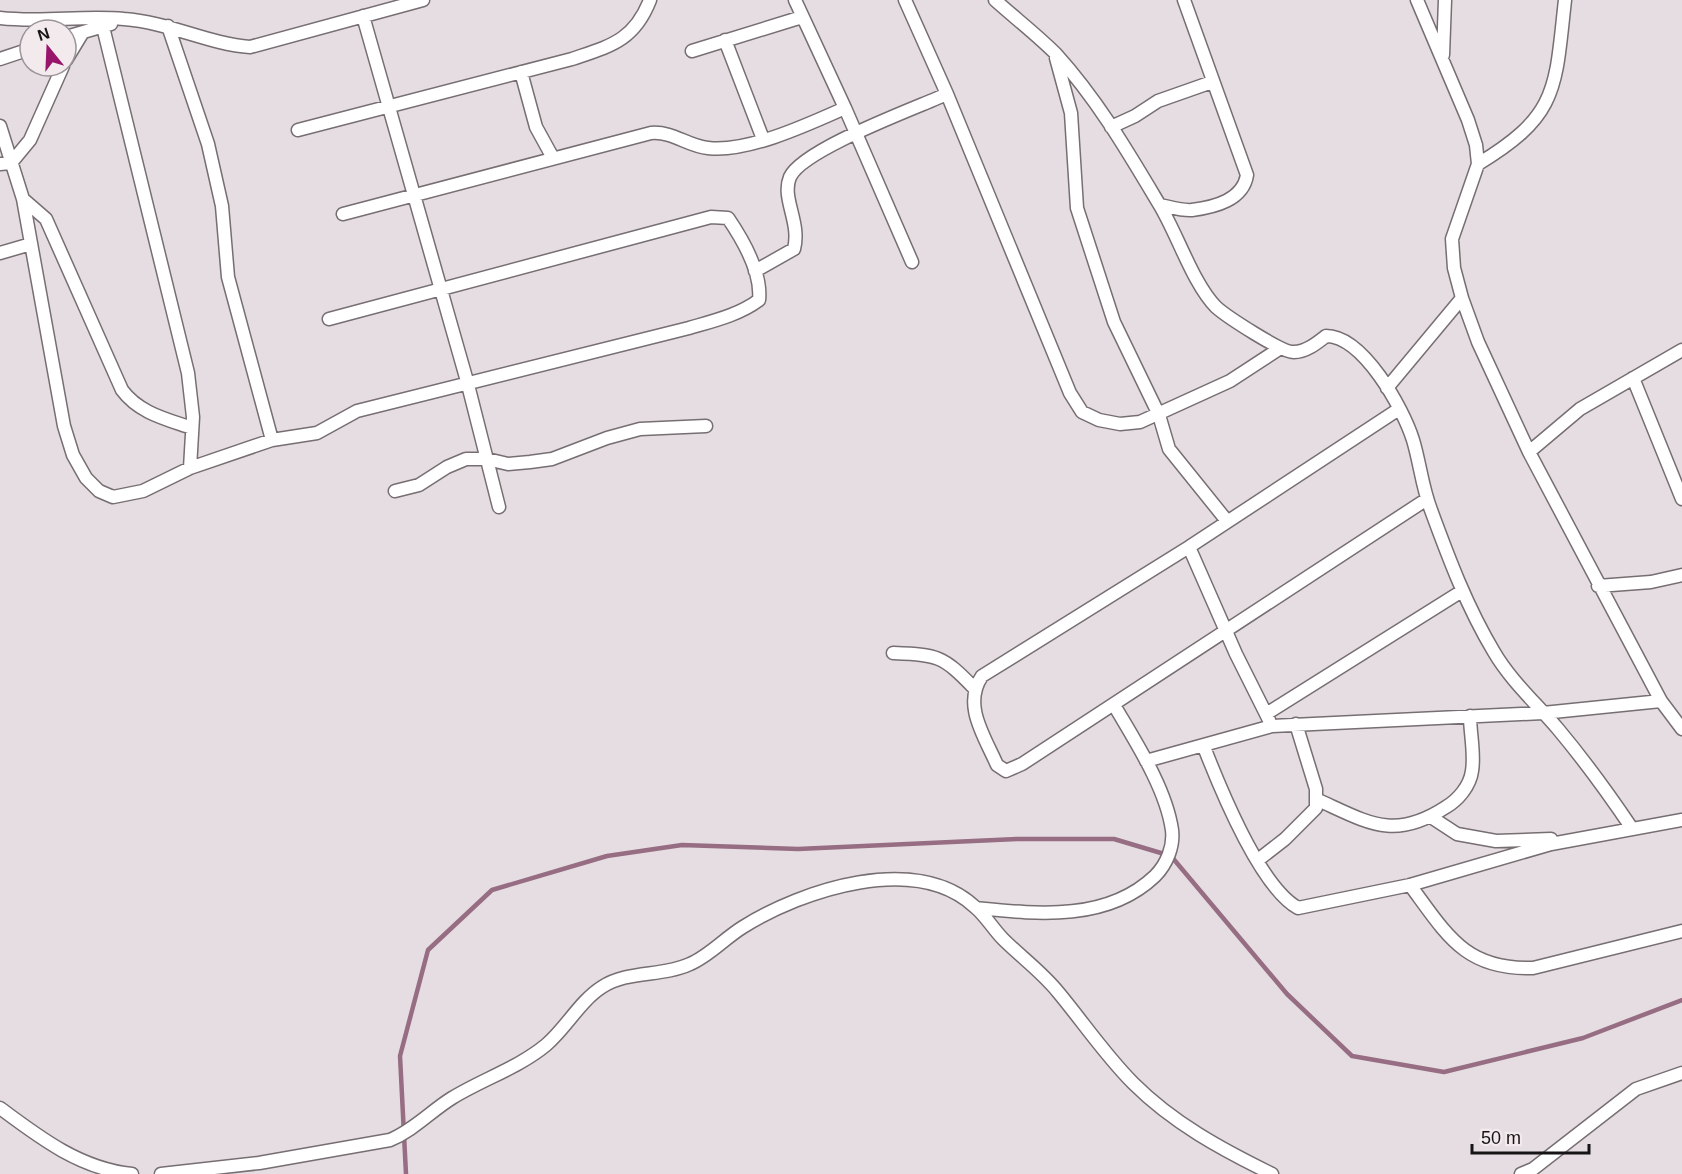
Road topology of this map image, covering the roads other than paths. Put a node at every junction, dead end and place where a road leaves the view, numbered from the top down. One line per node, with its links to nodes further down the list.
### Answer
1 (423, 0): 10 (street)
2 (650, 0): 25 (street)
3 (795, 0): 11 (street)
4 (905, 0): 28 (street)
5 (995, 0): 22 (street)
6 (1184, 0): 27 (street)
7 (1416, 0): 24 (street)
8 (1445, 0): 24 (street)
9 (1565, 0): 38 (street)
10 (363, 16): 14 (street); 29 (street)
11 (802, 17): 19 (street); 30 (street)
12 (0, 18): 13 (street)
13 (125, 18): 14 (street); 15 (street)
14 (168, 26): 59 (street)
15 (103, 27): 16 (street); 58 (street)
16 (83, 32): 17 (street); 18 (street)
17 (78, 33)
18 (78, 40)
19 (725, 40): 20 (street); 35 (street)
20 (692, 51)
21 (18, 53): 23 (street)
22 (1056, 54): 32 (street); 56 (street)
23 (0, 59)
24 (1443, 59): 38 (street)
25 (520, 72): 29 (street); 36 (street)
26 (58, 78): 37 (street)
27 (1212, 82): 32 (street); 41 (street)
28 (948, 94): 34 (street); 56 (street)
29 (388, 105): 33 (street); 39 (street)
30 (845, 108): 34 (street); 35 (street)
31 (0, 126): 37 (street)
32 (1111, 127): 41 (street)
33 (298, 130)
34 (856, 134): 45 (street); 46 (street)
35 (763, 139): 36 (street)
36 (553, 158): 39 (street)
37 (5, 164): 40 (street)
38 (1478, 164): 48 (street)
39 (414, 195): 42 (street); 47 (street)
40 (23, 199): 43 (street); 58 (street)
41 (1160, 205): 50 (street)
42 (343, 214)
43 (31, 244): 44 (street); 62 (street)
44 (0, 253)
45 (912, 262)
46 (755, 272): 47 (street); 53 (street)
47 (441, 290): 49 (street); 53 (street)
48 (1462, 298): 54 (street); 60 (street)
49 (329, 319)
50 (1279, 349): 54 (street); 56 (street)
51 (1682, 350): 52 (street)
52 (1633, 378): 60 (street); 65 (street)
53 (467, 381): 59 (street); 61 (street)
54 (1388, 388): 55 (street)
55 (1399, 409): 64 (street); 67 (street)
56 (1159, 415): 67 (street)
57 (706, 426): 61 (street)
58 (192, 429): 62 (street)
59 (272, 440): 62 (street)
60 (1529, 452): 70 (street)
61 (487, 459): 63 (street); 66 (street)
62 (190, 468)
63 (395, 491)
64 (1427, 499): 71 (street); 72 (street)
65 (1682, 499)
66 (499, 507)
67 (1227, 520): 68 (street)
68 (1189, 547): 72 (street); 74 (street)
69 (1682, 574): 70 (street)
70 (1598, 586): 75 (street)
71 (1462, 591): 77 (street); 79 (street)
72 (1226, 630): 76 (street); 79 (street)
73 (893, 653): 74 (street)
74 (974, 688): 76 (street)
75 (1661, 701): 77 (street); 81 (street)
76 (1114, 705): 83 (street)
77 (1543, 713): 78 (street); 87 (street)
78 (1470, 716): 80 (street); 85 (street)
79 (1269, 720): 80 (street); 82 (street)
80 (1296, 724): 84 (street)
81 (1682, 729)
82 (1204, 747): 83 (street); 89 (street)
83 (1146, 761): 91 (street)
84 (1318, 800): 85 (street); 89 (street)
85 (1431, 817): 88 (street)
86 (1682, 820): 87 (street)
87 (1631, 827): 88 (street)
88 (1582, 838): 90 (street)
89 (1258, 860): 90 (street)
90 (1410, 885): 92 (street)
91 (976, 908): 96 (street); 97 (street)
92 (1682, 931)
93 (1682, 1073): 98 (street)
94 (0, 1108): 95 (street)
95 (132, 1174)
96 (161, 1174)
97 (1272, 1174)
98 (1521, 1174)

